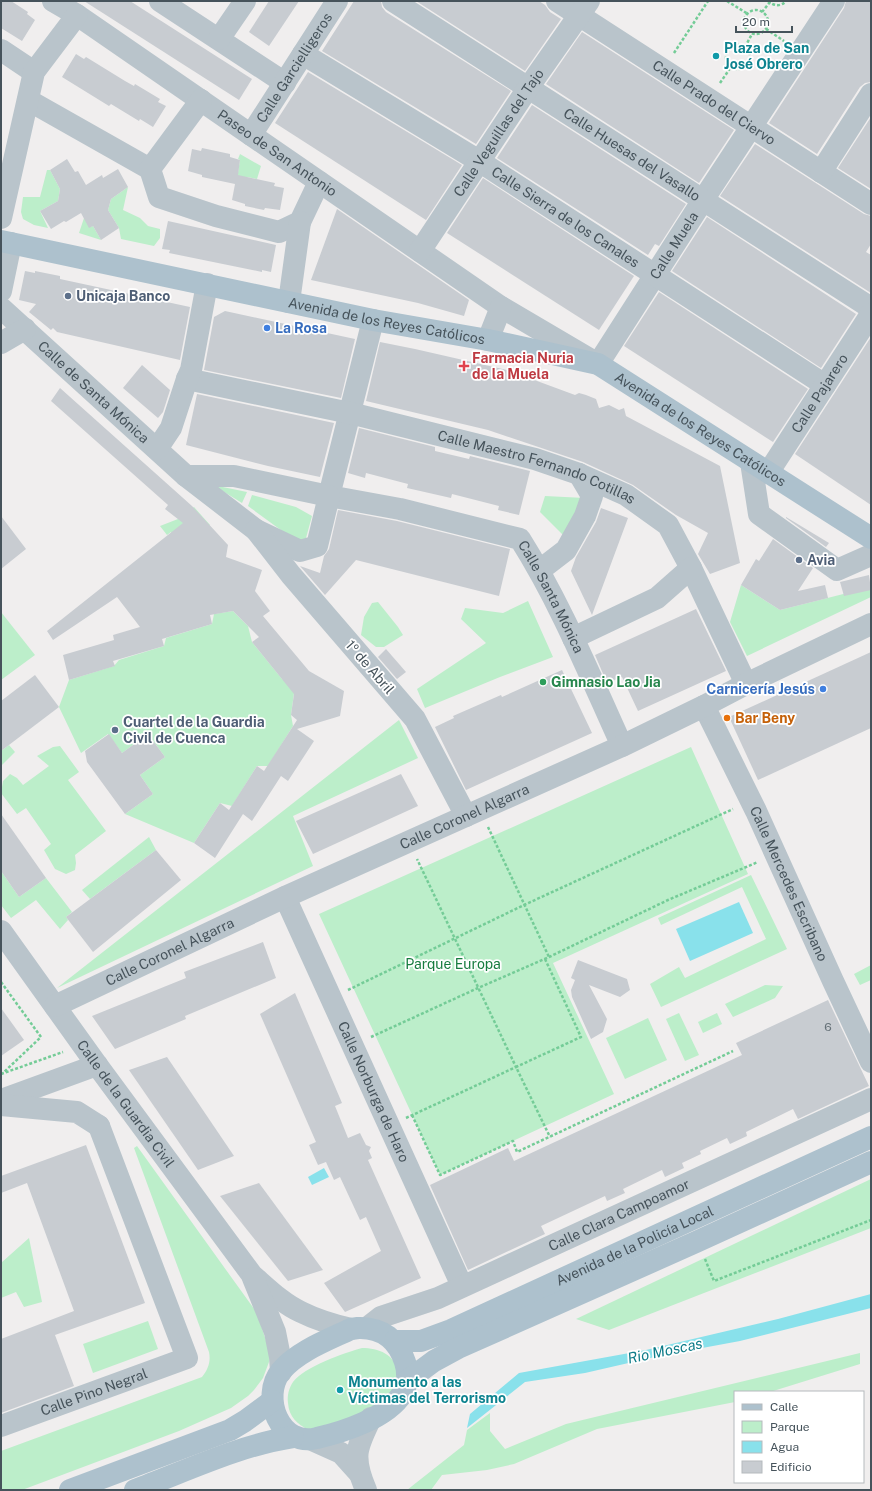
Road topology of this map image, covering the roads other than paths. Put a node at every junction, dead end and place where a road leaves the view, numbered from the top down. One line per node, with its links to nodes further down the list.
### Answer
1 (52, 1): 9 (street, Paseo de San Antonio)
2 (161, 1): 10 (street)
3 (245, 1): 10 (street)
4 (337, 1): 12 (street, Calle Garcielligeros)
5 (393, 1): 15 (street, Calle Huesas del Vasallo)
6 (557, 1): 8 (street, Calle Prado del Ciervo)
7 (834, 1): 19 (street, Calle Muela)
8 (584, 8): 15 (street, Calle Veguillas del Tajo); 19 (street, Calle Prado del Ciervo)
9 (77, 15): 13 (street); 18 (street, Paseo de San Antonio)
10 (219, 40): 14 (street)
11 (1, 50): 13 (street)
12 (304, 54): 14 (street, Calle Garcielligeros); 21 (street, Calle Sierra de los Canales)
13 (34, 72): 17 (street)
14 (285, 83): 20 (street, Calle Garcielligeros)
15 (528, 88): 21 (street, Calle Veguillas del Tajo); 25 (street, Calle Huesas del Vasallo)
16 (870, 96): 23 (street)
17 (28, 100): 22 (street); 27 (street)
18 (201, 100): 20 (street, Paseo de San Antonio); 22 (street)
19 (751, 127): 23 (street, Calle Prado del Ciervo); 25 (street, Calle Muela)
20 (251, 135): 24 (street, Paseo de San Antonio)
21 (479, 161): 30 (street, Calle Veguillas del Tajo); 31 (street, Calle Sierra de los Canales)
22 (150, 169): 28 (street)
23 (821, 172): 26 (street, Calle Prado del Ciervo)
24 (319, 182): 28 (street); 30 (street, Paseo de San Antonio)
25 (703, 200): 31 (street, Calle Muela); 37 (street, Calle Huesas del Vasallo)
26 (871, 204)
27 (1, 218)
28 (300, 222): 34 (street)
29 (6, 242): 32 (main road, Avenida de los Reyes Católicos); 33 (street)
30 (420, 251): 35 (street, Paseo de San Antonio)
31 (656, 275): 43 (street, Calle Muela); 45 (street, Calle Sierra de los Canales)
32 (206, 284): 34 (main road, Avenida de los Reyes Católicos); 44 (street)
33 (1, 291)
34 (289, 302): 39 (main road, Avenida de los Reyes Católicos)
35 (501, 307): 41 (street); 43 (street, Paseo de San Antonio)
36 (1, 308): 40 (street, Calle de Santa Mónica)
37 (871, 308)
38 (871, 314): 45 (street, Calle Pajarero)
39 (374, 320): 41 (main road, Avenida de los Reyes Católicos); 46 (street)
40 (25, 329): 42 (street); 47 (street, Calle de Santa Mónica)
41 (488, 340): 43 (main road, Avenida de los Reyes Católicos)
42 (1, 343)
43 (598, 364): 48 (main road, Avenida de los Reyes Católicos)
44 (187, 379): 46 (street, Calle Maestro Fernando Cotillas); 47 (street)
45 (825, 386): 48 (street, Calle Pajarero)
46 (350, 413): 49 (street, Calle Maestro Fernando Cotillas); 51 (street)
47 (157, 449): 50 (street, Calle de Santa Mónica)
48 (759, 467): 53 (main road, Avenida de los Reyes Católicos); 54 (street)
49 (579, 474): 55 (street, Calle Maestro Fernando Cotillas); 56 (street)
50 (186, 476): 51 (street, Calle Santa Mónica); 52 (street)
51 (329, 496): 52 (street); 56 (street, Calle Santa Mónica)
52 (256, 530): 62 (street, 1º de Abril)
53 (871, 538)
54 (871, 555)
55 (691, 568): 58 (street); 59 (street, Calle Maestro Fernando Cotillas)
56 (540, 570): 58 (street, Calle Santa Mónica)
57 (871, 624): 59 (street, Calle Coronel Algarra)
58 (573, 638): 61 (street, Calle Santa Mónica)
59 (746, 684): 60 (street, Calle Coronel Algarra)
60 (704, 706): 61 (street, Calle Coronel Algarra); 66 (street, Calle Mercedes Escribano)
61 (622, 746): 62 (street, Calle Coronel Algarra)
62 (473, 813): 63 (street, Calle Coronel Algarra)
63 (285, 897): 65 (street, Calle Coronel Algarra); 76 (street, Calle Norburga de Haro)
64 (1, 931): 65 (street, Calle de la Guardia Civil)
65 (55, 1006): 67 (street, Calle de la Guardia Civil)
66 (871, 1062)
67 (97, 1065): 69 (street); 71 (street, Calle de la Guardia Civil)
68 (871, 1099): 76 (street, Calle Clara Campoamor)
69 (1, 1100)
70 (1, 1105): 72 (street)
71 (129, 1108): 72 (street); 75 (street, Calle de la Guardia Civil)
72 (99, 1126): 83 (street, Calle Pino Negral)
73 (871, 1136): 78 (main road, Avenida de la Policía Local)
74 (871, 1162): 80 (main road, Avenida de la Policía Local)
75 (252, 1275): 77 (street, Calle de la Guardia Civil); 79 (street, Calle de la Guardia Civil)
76 (462, 1286): 77 (street, Calle Clara Campoamor)
77 (359, 1328): 78 (main road); 79 (main road)
78 (395, 1341): 80 (main road)
79 (281, 1372): 81 (main road)
80 (407, 1381): 82 (main road)
81 (272, 1401): 84 (main road); 86 (main road)
82 (371, 1418): 84 (main road); 85 (street)
83 (1, 1426)
84 (302, 1438): 85 (street); 87 (main road)
85 (362, 1482)
86 (70, 1490)
87 (135, 1490)

